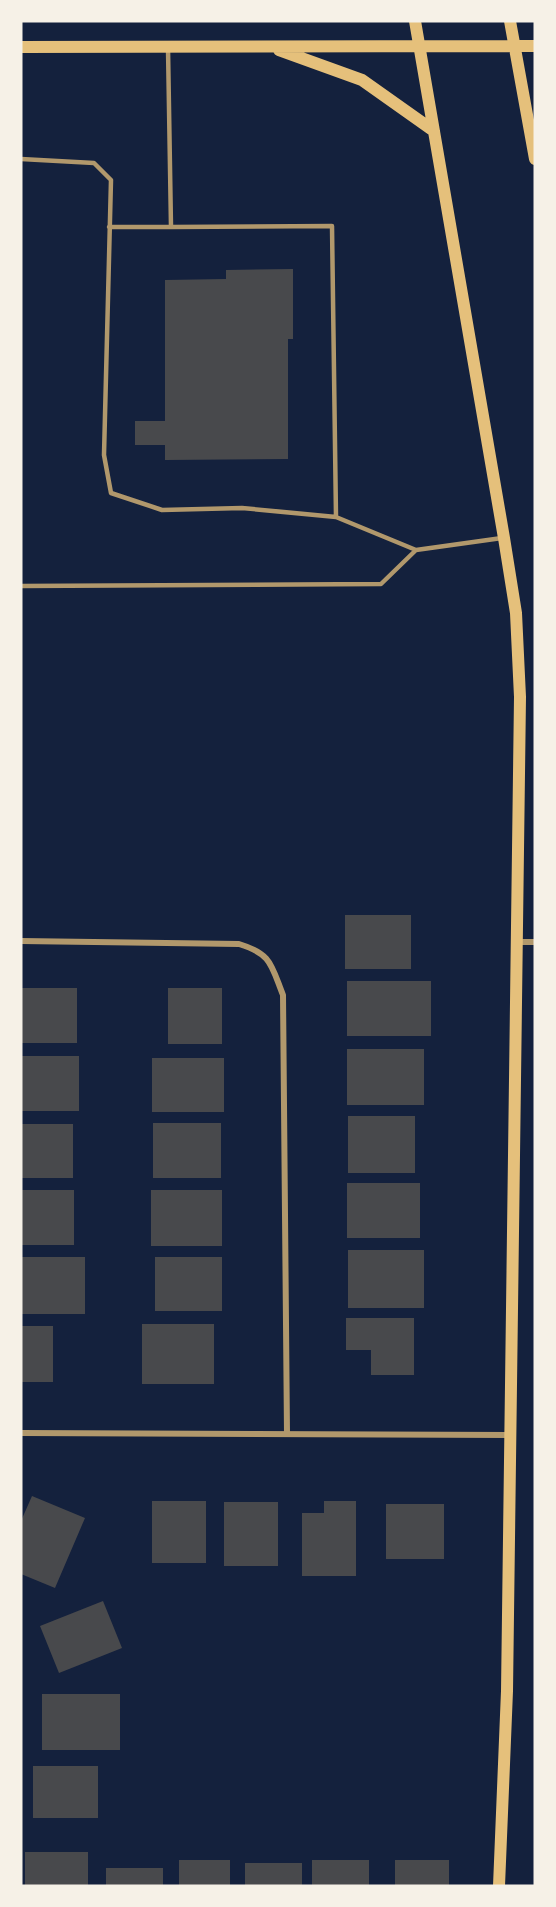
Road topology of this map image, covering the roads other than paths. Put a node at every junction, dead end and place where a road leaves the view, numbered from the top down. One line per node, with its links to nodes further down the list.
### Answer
1 (415, 21): 3 (main road)
2 (510, 21): 4 (main road)
3 (419, 45): 4 (main road); 8 (main road); 9 (main road)
4 (514, 46): 5 (main road); 11 (main road)
5 (535, 46)
6 (21, 47): 7 (main road)
7 (168, 47): 8 (main road); 13 (lane)
8 (273, 48): 9 (main road)
9 (434, 131): 15 (main road)
10 (21, 159): 12 (lane)
11 (535, 159)
12 (109, 228): 13 (lane); 14 (lane)
13 (171, 228): 14 (lane)
14 (336, 517): 16 (lane)
15 (504, 538): 16 (lane); 19 (main road)
16 (416, 550): 17 (lane)
17 (21, 586)
18 (21, 941): 22 (street)
19 (516, 942): 20 (street); 23 (main road)
20 (535, 942)
21 (21, 1433): 22 (street)
22 (287, 1433): 23 (street)
23 (509, 1435): 24 (main road)
24 (499, 1886)

